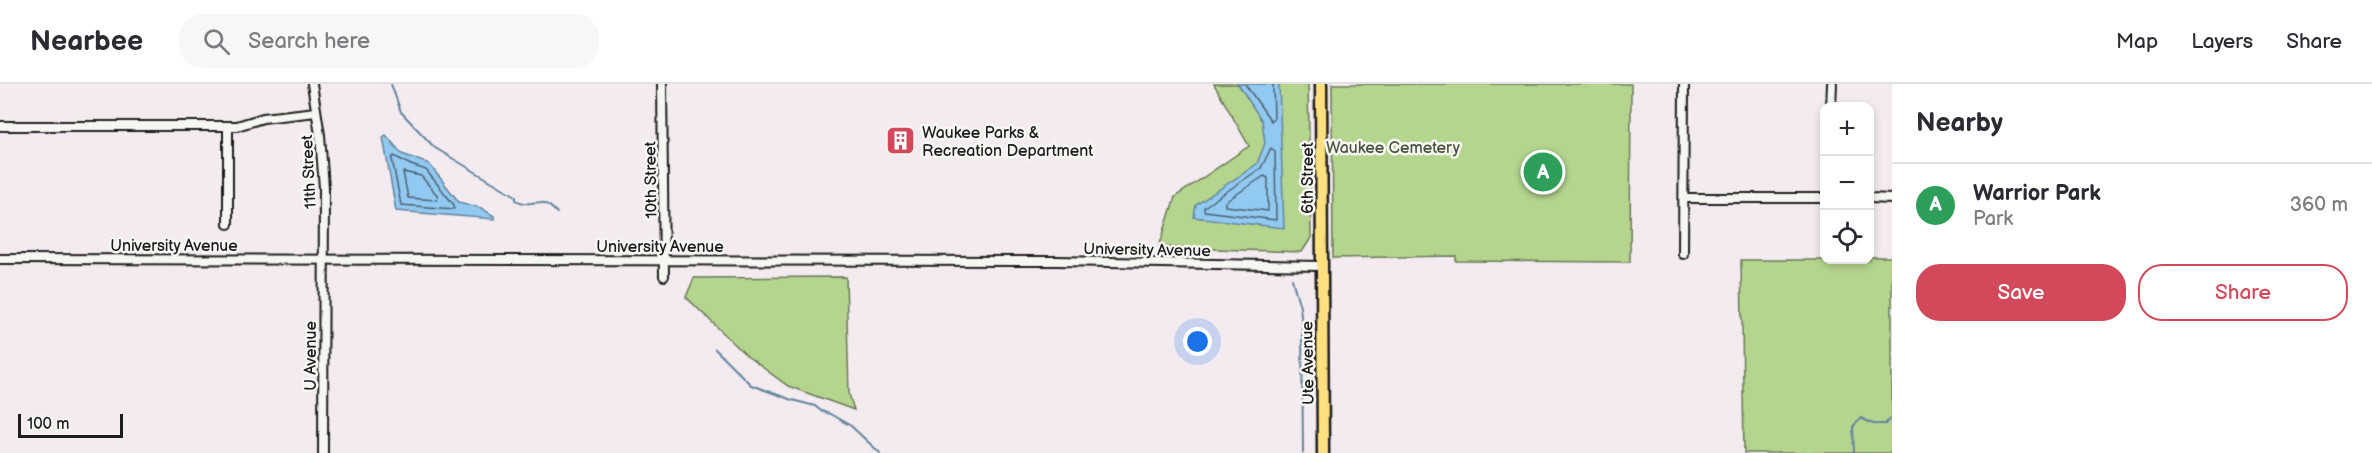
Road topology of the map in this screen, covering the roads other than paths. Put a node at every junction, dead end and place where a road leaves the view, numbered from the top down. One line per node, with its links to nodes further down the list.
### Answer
1 (312, 84): 7 (street, 11th Street)
2 (662, 84): 18 (street, 10th Street)
3 (1321, 84): 19 (main road, 6th Street)
4 (1684, 84): 10 (street)
5 (1832, 84): 6 (street)
6 (1832, 102)
7 (316, 112): 9 (street); 16 (street, 11th Street)
8 (0, 126): 9 (street)
9 (228, 126): 14 (street)
10 (1684, 198): 11 (street); 15 (street)
11 (1820, 198)
12 (1874, 198): 13 (street)
13 (1892, 198)
14 (228, 224)
15 (1683, 254)
16 (323, 258): 17 (street, University Avenue); 18 (street, University Avenue); 21 (street, U Avenue)
17 (0, 259)
18 (664, 260): 19 (street, University Avenue); 20 (street, 10th Street)
19 (1321, 270): 22 (main road, Ute Avenue)
20 (664, 276)
21 (323, 453)
22 (1323, 453)

